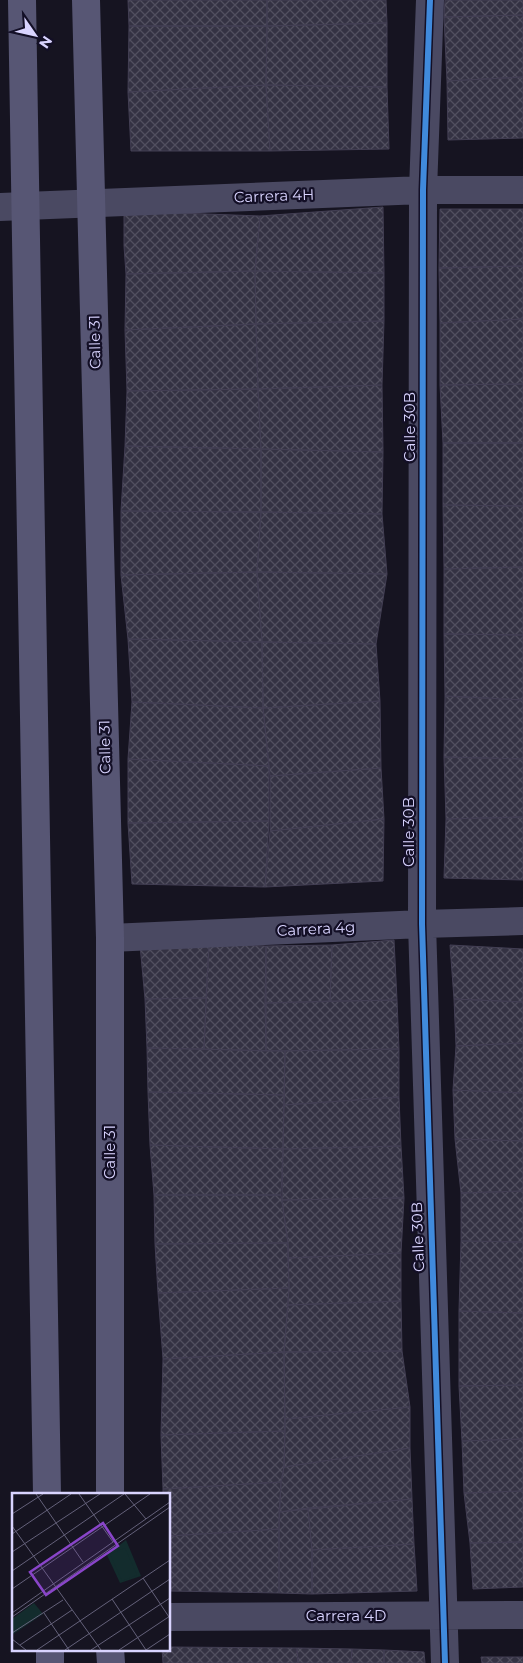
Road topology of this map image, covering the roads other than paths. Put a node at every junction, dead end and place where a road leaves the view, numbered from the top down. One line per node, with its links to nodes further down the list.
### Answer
1 (22, 0): 7 (street)
2 (86, 0): 6 (street, Calle 31)
3 (430, 0): 4 (street, Calle 30B)
4 (423, 190): 5 (street, Carrera 4H); 6 (street, Carrera 4H); 9 (street, Calle 30B)
5 (523, 190)
6 (92, 204): 7 (street, Carrera 4H); 10 (street, Calle 31)
7 (13, 206): 11 (street)
8 (523, 921): 9 (street, Carrera 4g)
9 (422, 924): 10 (street, Carrera 4g); 13 (street, Calle 30B)
10 (110, 938): 12 (street, Calle 31)
11 (47, 1493)
12 (110, 1493)
13 (442, 1615): 14 (street, Carrera 4D); 15 (street, Carrera 4D); 20 (street, Calle 30B)
14 (523, 1615)
15 (170, 1617)
16 (50, 1650): 18 (street)
17 (110, 1650): 19 (street)
18 (50, 1663)
19 (110, 1663)
20 (445, 1663)

